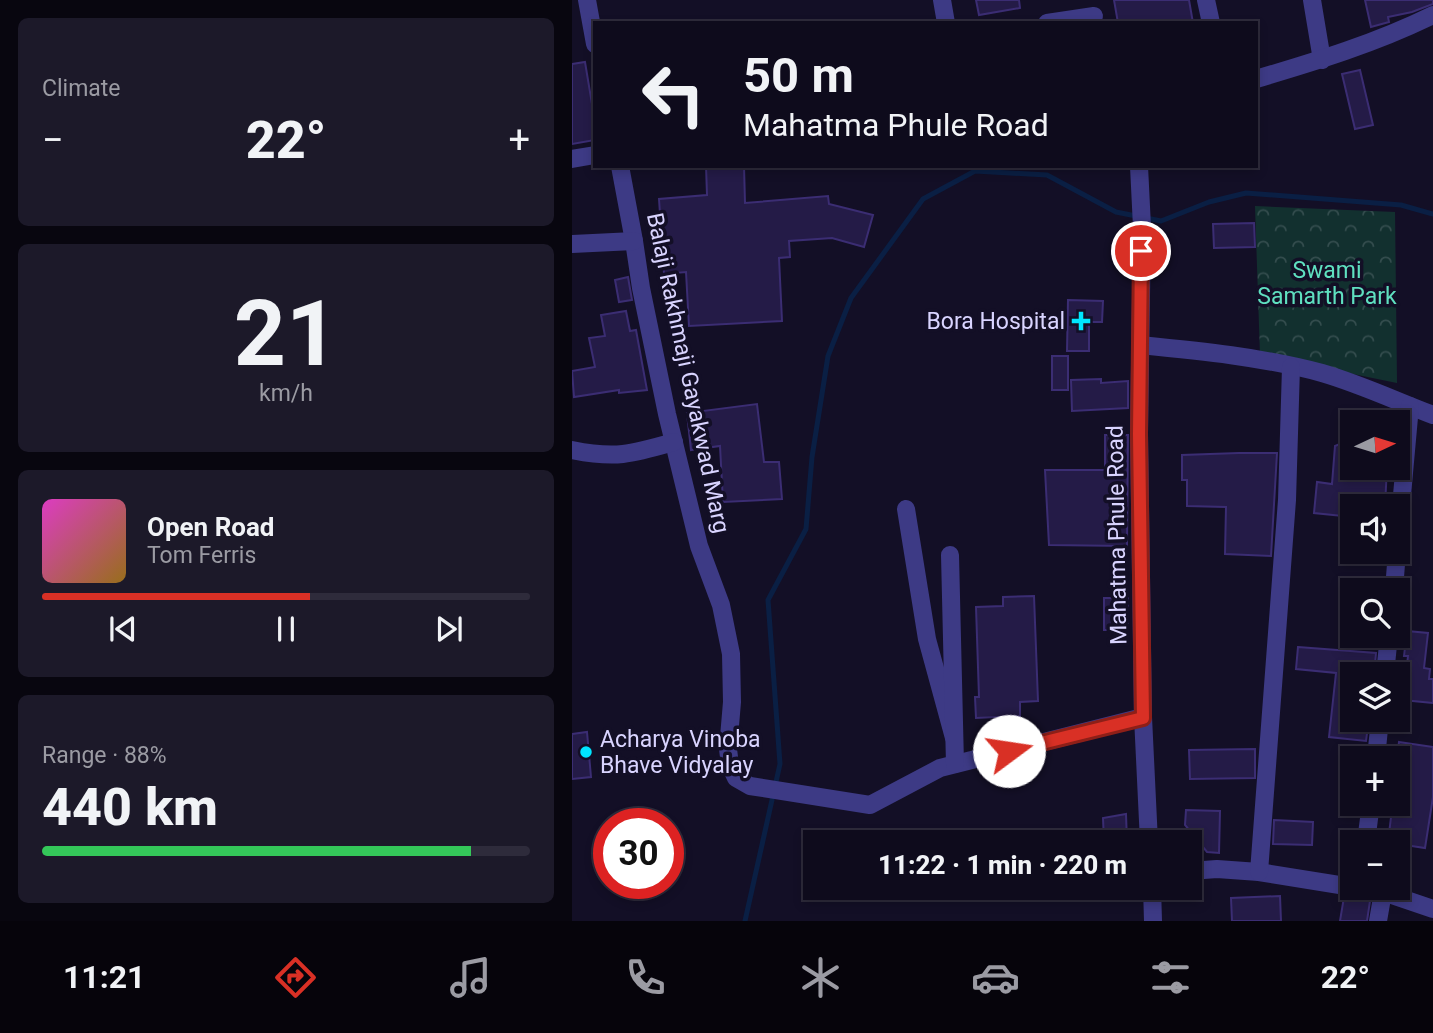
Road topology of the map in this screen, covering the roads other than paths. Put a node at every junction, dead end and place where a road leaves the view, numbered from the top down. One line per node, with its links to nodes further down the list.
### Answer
1 (587, 0): 10 (street)
2 (942, 0): 7 (street)
3 (1206, 0): 9 (street)
4 (1312, 0): 11 (street)
5 (1094, 13): 8 (street)
6 (1433, 15): 11 (street)
7 (946, 21)
8 (1056, 21)
9 (1211, 21)
10 (593, 33)
11 (1322, 60): 12 (street)
12 (1258, 78)
13 (593, 155): 14 (street)
14 (572, 159)
15 (620, 168): 17 (street, Balaji Rakhmaji Gayakwad Marg)
16 (1139, 169): 19 (street, Mahatma Phule Road)
17 (634, 241): 18 (street); 23 (street, Balaji Rakhmaji Gayakwad Marg)
18 (572, 244)
19 (1140, 345): 20 (street); 28 (street, Mahatma Phule Road)
20 (1291, 367): 21 (street); 33 (street)
21 (1410, 406): 22 (street); 25 (street)
22 (1433, 415)
23 (674, 442): 24 (street); 30 (street, Balaji Rakhmaji Gayakwad Marg)
24 (572, 450)
25 (1402, 494)
26 (906, 509): 29 (street)
27 (949, 555): 29 (street)
28 (1143, 718): 30 (street); 31 (street, Mahatma Phule Road)
29 (954, 738): 30 (street)
30 (955, 764)
31 (1148, 830)
32 (1202, 870): 33 (street)
33 (1259, 872): 34 (street)
34 (1340, 885)
35 (1152, 900): 39 (street)
36 (1382, 900): 40 (street)
37 (1407, 900): 38 (street)
38 (1433, 909)
39 (1153, 921)
40 (1378, 921)

